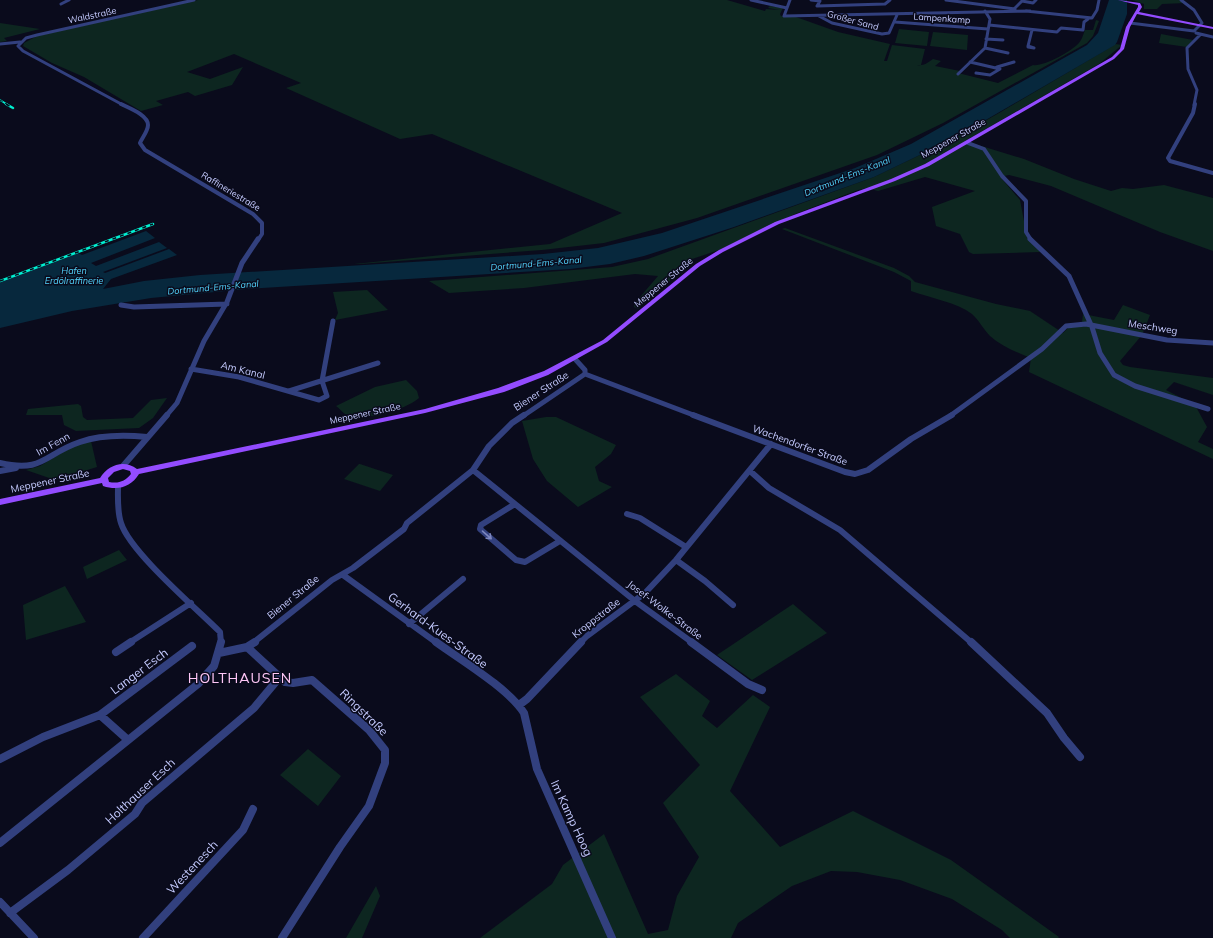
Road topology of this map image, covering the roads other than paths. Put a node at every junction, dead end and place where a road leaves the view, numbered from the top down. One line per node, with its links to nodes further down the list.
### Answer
1 (69, 0): 18 (street)
2 (194, 0): 15 (street, Waldstraße)
3 (751, 0): 21 (street)
4 (790, 0): 21 (street)
5 (811, 0): 6 (street)
6 (820, 0): 20 (street)
7 (857, 0): 19 (street)
8 (890, 0): 19 (street)
9 (946, 0): 17 (street)
10 (1016, 0): 16 (street)
11 (1036, 0): 16 (street)
12 (1099, 0): 29 (street)
13 (1120, 0): 26 (main road)
14 (1181, 0): 32 (street)
15 (185, 1): 41 (street, Waldstraße)
16 (1022, 1): 22 (street)
17 (973, 2): 22 (street); 25 (street)
18 (61, 4)
19 (859, 5): 20 (street)
20 (817, 6): 23 (street)
21 (787, 8): 28 (street)
22 (1014, 9): 24 (street)
23 (814, 10)
24 (1030, 11): 25 (street); 29 (street)
25 (987, 13): 27 (street); 33 (street)
26 (1137, 13): 31 (main road, Meppener Straße); 32 (main road)
27 (897, 15): 28 (street); 30 (street, Großer Sand)
28 (818, 16): 30 (street, Großer Sand)
29 (1088, 19): 35 (street, Lampenkamp)
30 (895, 22): 33 (street, Lampenkamp)
31 (1130, 23): 36 (street); 51 (main road, Meppener Straße)
32 (1201, 26): 34 (main road); 36 (street)
33 (988, 27): 35 (street, Lampenkamp); 39 (street)
34 (1213, 28)
35 (1032, 30): 43 (street)
36 (1193, 32): 37 (street)
37 (1200, 35): 38 (street); 52 (street)
38 (1213, 37)
39 (986, 39): 40 (street); 44 (street)
40 (1003, 40)
41 (20, 43): 42 (street, Waldstraße); 53 (street, Raffineriestraße)
42 (0, 44)
43 (1028, 46)
44 (985, 48): 45 (street); 46 (street)
45 (1008, 53)
46 (970, 62): 48 (street); 50 (street)
47 (1014, 62): 48 (street)
48 (997, 67): 49 (street)
49 (976, 73)
50 (958, 74)
51 (968, 143): 56 (street); 58 (main road, Meppener Straße)
52 (1213, 173)
53 (226, 304): 54 (street); 60 (street, Raffineriestraße)
54 (121, 305)
55 (333, 321): 62 (street, Am Kanal)
56 (1091, 325): 57 (street, Meschweg); 64 (street); 66 (street, Wachendorfer Straße)
57 (1213, 343)
58 (574, 359): 61 (street, Biener Straße); 73 (main road, Meppener Straße)
59 (378, 363): 62 (street)
60 (191, 369): 63 (street, Am Kanal); 65 (street, Raffineriestraße)
61 (585, 374): 66 (street, Wachendorfer Straße); 70 (street, Biener Straße)
62 (322, 381): 63 (street); 63 (street, Am Kanal)
63 (289, 391)
64 (1208, 409)
65 (147, 437): 68 (street, Raffineriestraße); 69 (street, Im Fenn)
66 (771, 444): 72 (street, Kroppstraße)
67 (0, 463): 69 (street, Im Fenn)
68 (123, 466): 73 (main road); 74 (main road, Meppener Straße)
69 (17, 468): 71 (street, Im Fenn)
70 (473, 470): 77 (street, Josef-Wolke-Straße); 82 (street, Biener Straße)
71 (0, 471)
72 (750, 471): 80 (street, Kroppstraße); 97 (street)
73 (135, 472): 75 (main road)
74 (104, 480): 75 (main road, Meppener Straße); 76 (main road, Meppener Straße)
75 (118, 486): 85 (street)
76 (0, 502)
77 (515, 504): 79 (street, Josef-Wolke-Straße); 79 (street, one-way to 79)
78 (627, 514): 80 (street)
79 (560, 541): 84 (street, Josef-Wolke-Straße)
80 (686, 547): 81 (street, Kroppstraße)
81 (676, 560): 84 (street, Kroppstraße); 86 (street)
82 (343, 574): 87 (street, Gerhard-Kues-Straße); 89 (street, Biener Straße)
83 (463, 579): 87 (street)
84 (635, 601): 93 (street, Josef-Wolke-Straße); 94 (street, Kroppstraße)
85 (191, 603): 90 (street); 91 (street)
86 (733, 605)
87 (409, 624): 94 (street, Gerhard-Kues-Straße)
88 (192, 646): 95 (street, Langer Esch)
89 (247, 647): 91 (street, Biener Straße); 92 (street)
90 (116, 652)
91 (219, 653): 96 (street)
92 (279, 678): 102 (street, Holthauser Esch); 105 (street, Ringstraße)
93 (762, 690)
94 (519, 705): 106 (street, Im Kamp Hoog)
95 (100, 715): 96 (street); 98 (street, Langer Esch)
96 (128, 740): 100 (street)
97 (1080, 757)
98 (0, 759)
99 (253, 809): 104 (street, Westenesch)
100 (0, 843)
101 (0, 902): 102 (street)
102 (10, 913): 103 (street)
103 (34, 938)
104 (143, 938)
105 (282, 938)
106 (612, 938)

